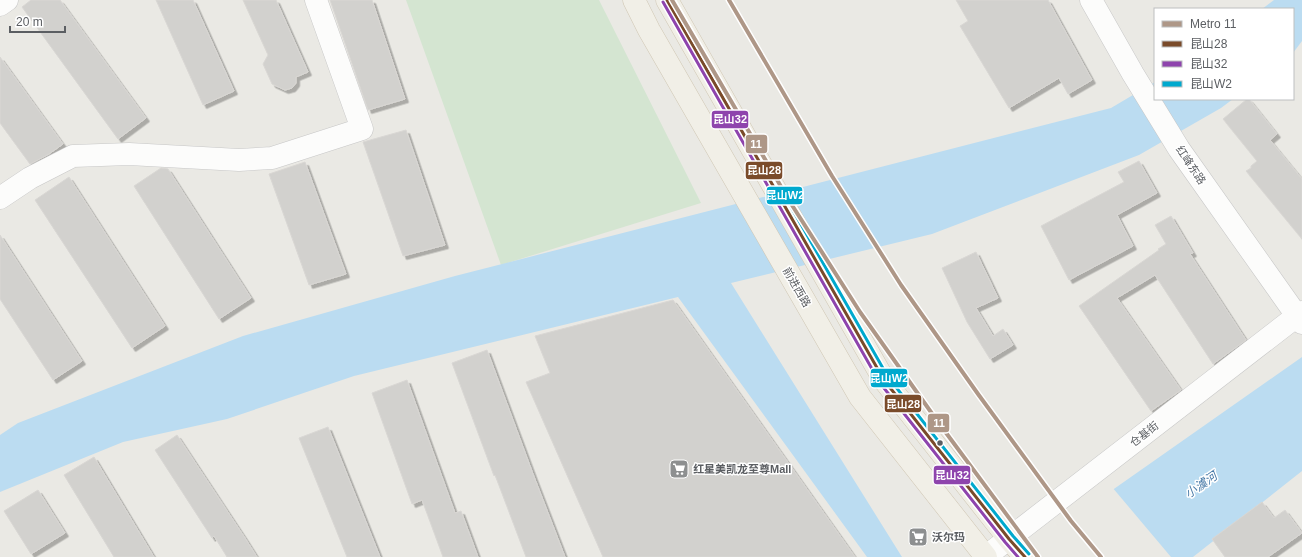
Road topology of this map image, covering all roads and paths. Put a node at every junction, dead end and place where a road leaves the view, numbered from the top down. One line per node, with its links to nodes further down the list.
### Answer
1 (7, 0): 6 (street)
2 (316, 0): 7 (street)
3 (634, 0): 10 (main road, 前进西路)
4 (667, 0): 9 (main road)
5 (1091, 0): 8 (street, 红峰东路)
6 (0, 5)
7 (0, 198)
8 (1300, 317): 9 (street, 仓基街)
9 (1018, 549): 10 (street, 仓基街)
10 (986, 557)

